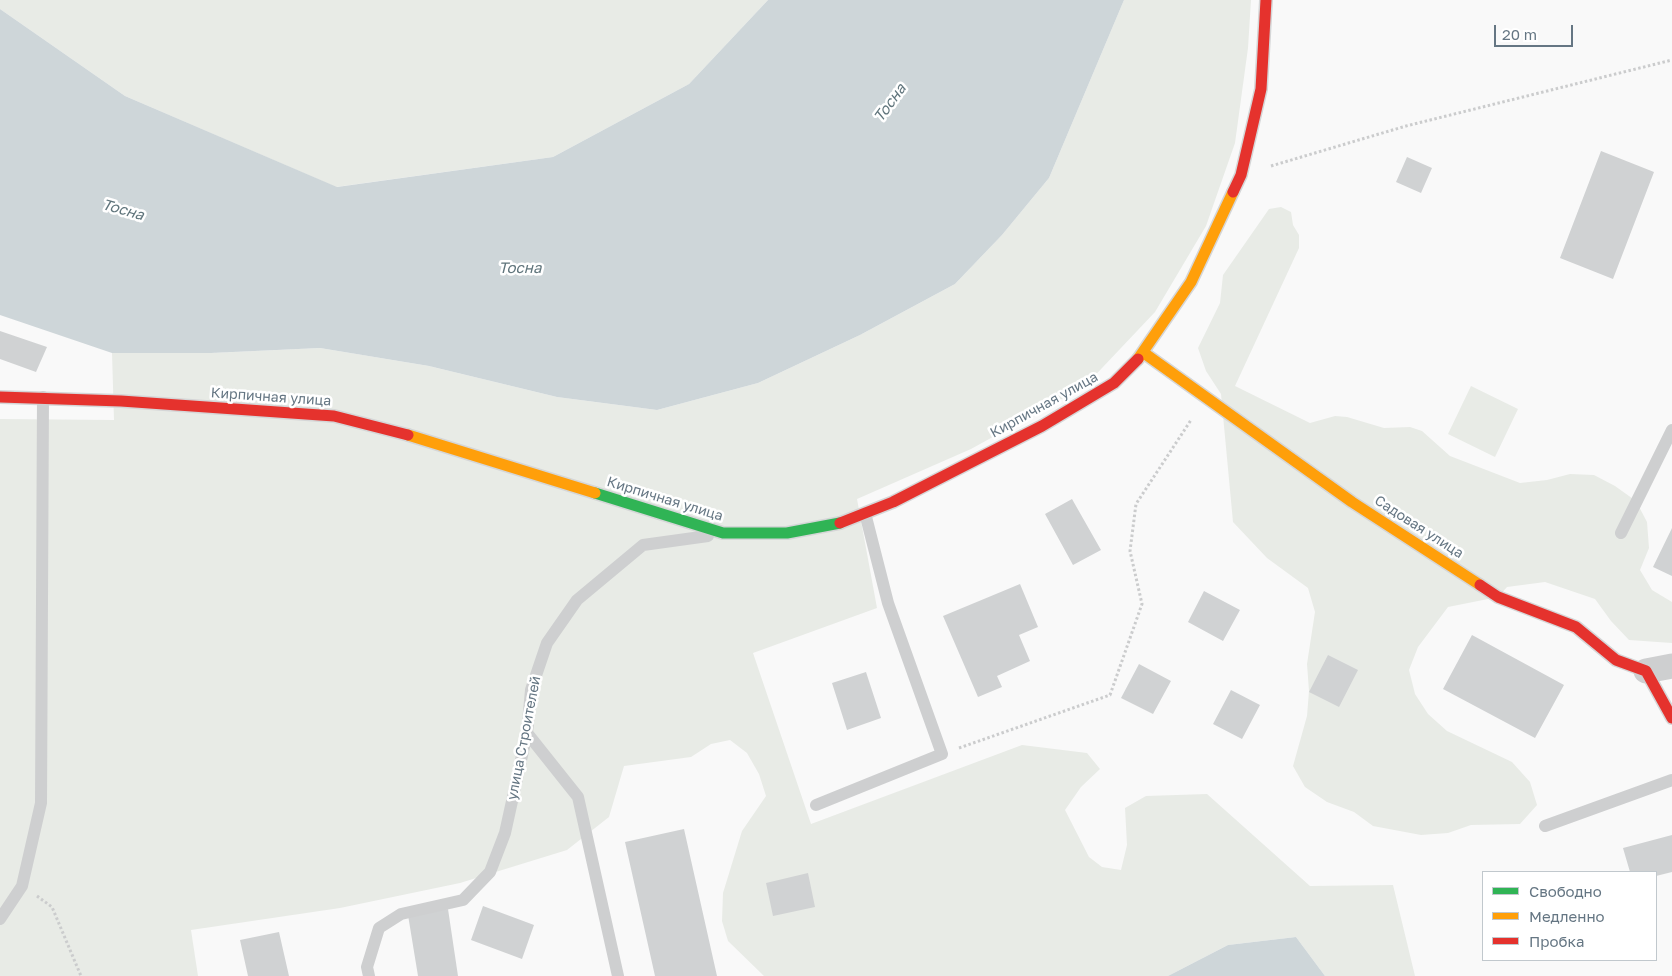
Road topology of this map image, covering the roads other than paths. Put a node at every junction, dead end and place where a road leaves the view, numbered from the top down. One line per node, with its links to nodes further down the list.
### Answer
1 (1266, 0): 2 (street, Кирпичная улица)
2 (1144, 353): 6 (street, Кирпичная улица); 10 (street, Садовая улица)
3 (0, 397): 4 (street, Кирпичная улица)
4 (43, 397): 7 (street, Кирпичная улица); 16 (lane)
5 (1672, 430): 8 (lane)
6 (865, 513): 7 (street, Кирпичная улица); 14 (lane)
7 (723, 533): 12 (lane, улица Строителей)
8 (1621, 533)
9 (1672, 666): 10 (street)
10 (1646, 670): 11 (street)
11 (1672, 718)
12 (527, 733): 17 (lane, улица Строителей); 18 (lane)
13 (1672, 780): 15 (lane)
14 (816, 806)
15 (1545, 826)
16 (0, 919)
17 (369, 976)
18 (618, 976)

